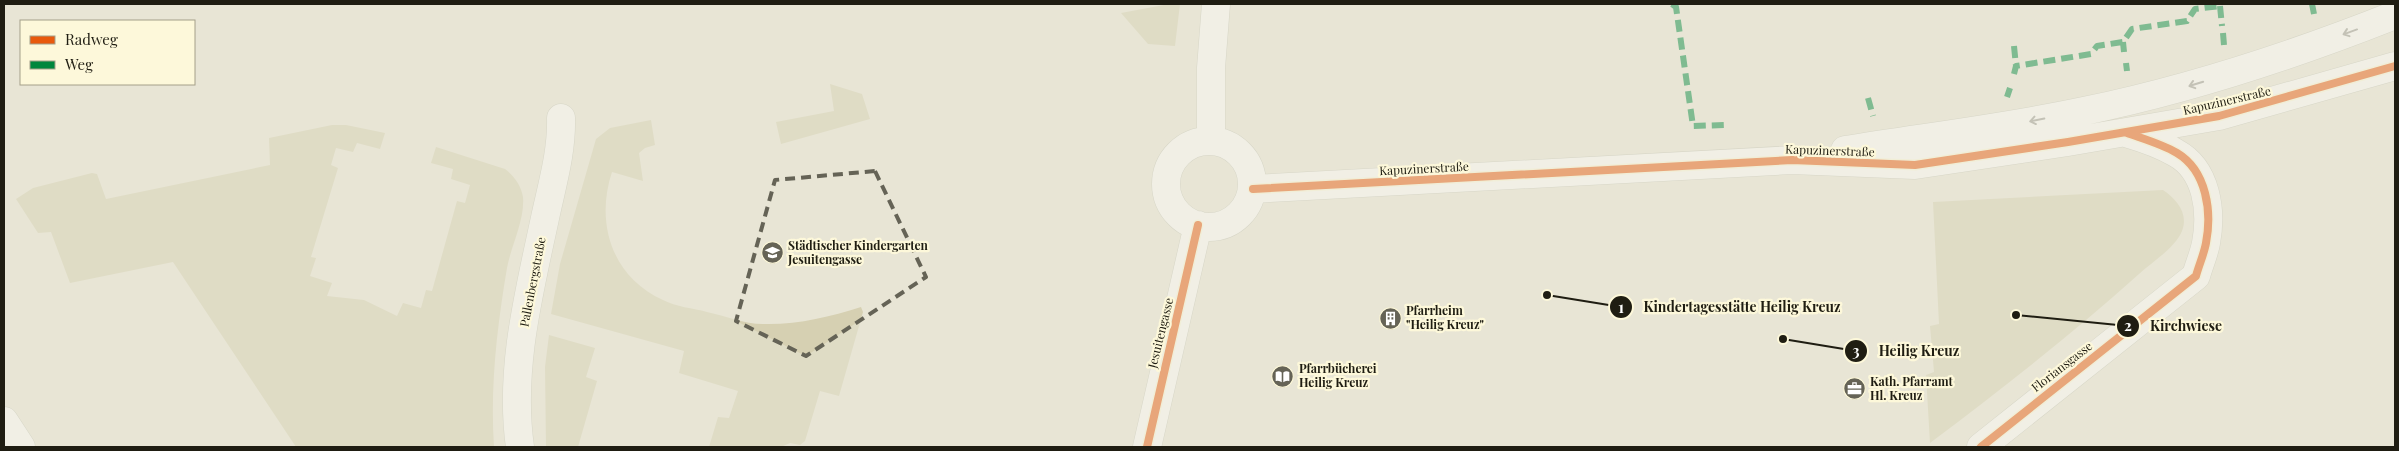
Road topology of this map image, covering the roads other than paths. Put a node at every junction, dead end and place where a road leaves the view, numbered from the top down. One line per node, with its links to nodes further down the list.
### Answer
1 (1216, 4): 6 (street)
2 (2395, 15): 7 (street, Kapuzinerstraße, one-way to 7)
3 (2395, 66): 5 (street, Kapuzinerstraße)
4 (561, 118): 12 (street, Pallenbergstraße)
5 (2124, 132): 7 (street, Kapuzinerstraße); 14 (street, Floriansgasse)
6 (1211, 141): 8 (street); 9 (street)
7 (1792, 160): 8 (street, Kapuzinerstraße)
8 (1253, 189): 9 (street)
9 (1198, 225): 13 (street, Jesuitengasse)
10 (4, 421): 11 (street)
11 (21, 447)
12 (520, 447)
13 (1147, 447)
14 (1981, 447)

